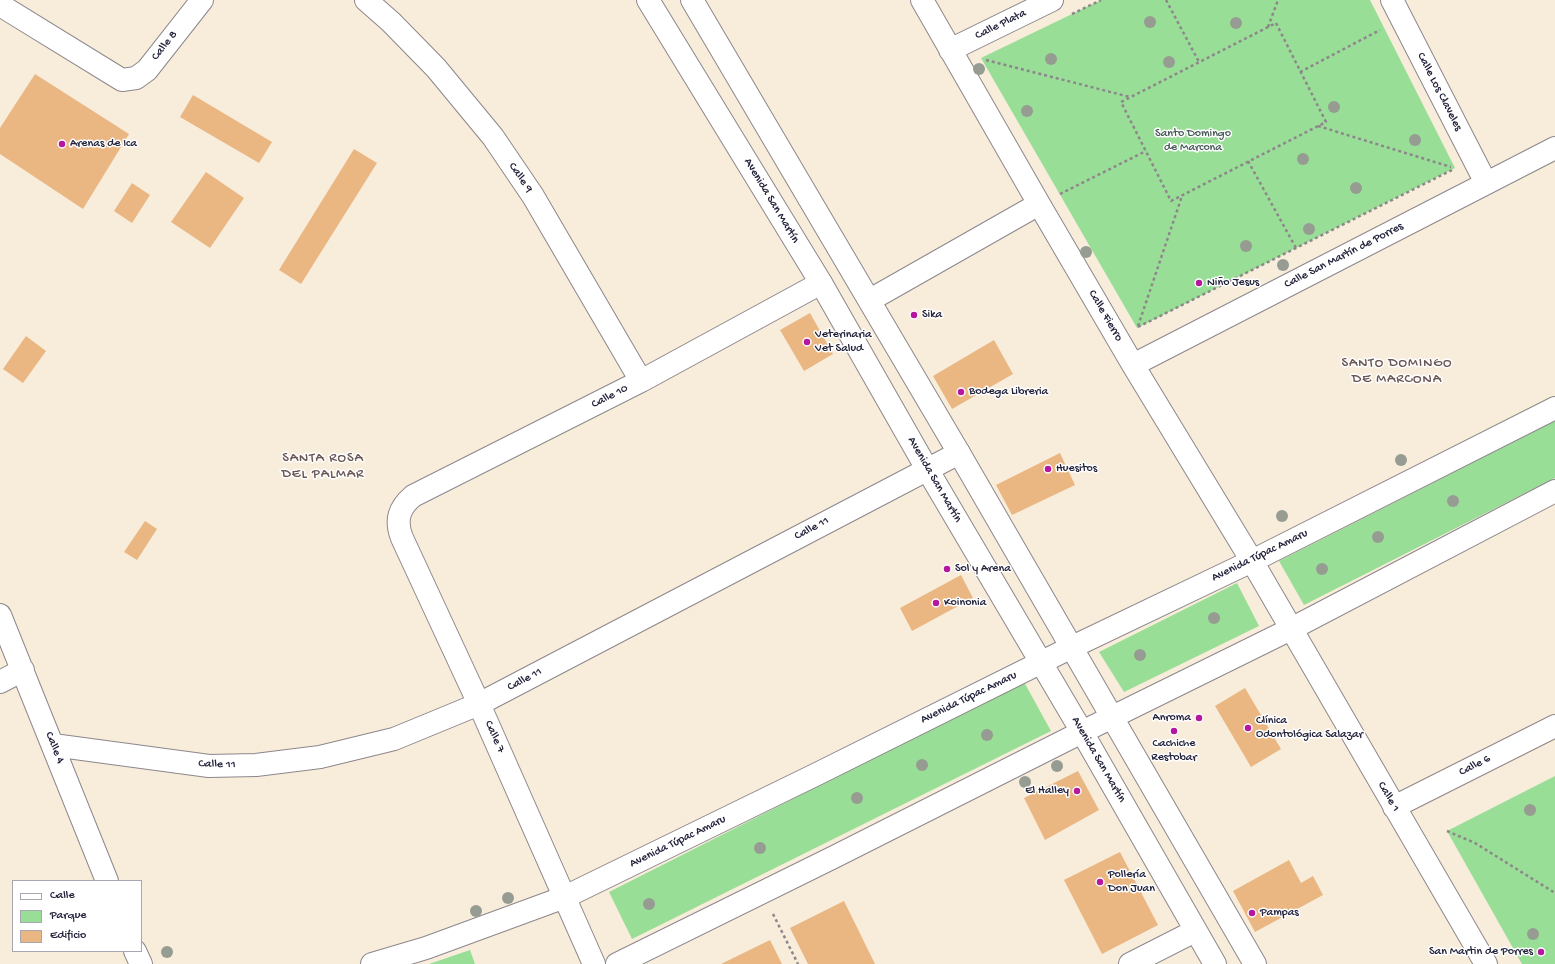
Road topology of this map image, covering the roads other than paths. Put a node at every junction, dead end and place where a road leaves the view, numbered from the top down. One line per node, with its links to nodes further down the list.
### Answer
1 (202, 0): 8 (street, Calle 8)
2 (366, 0): 16 (street, Calle 9)
3 (648, 0): 13 (street, Avenida San Martín)
4 (692, 0): 14 (street)
5 (922, 0): 9 (street, Calle Fierro)
6 (1052, 0): 9 (street, Calle Plata)
7 (1392, 0): 11 (street, Calle Los Claveles)
8 (0, 5)
9 (950, 50): 12 (street, Calle Fierro)
10 (1555, 148): 11 (street, Calle San Martín de Porres)
11 (1486, 183): 15 (street, Calle San Martín de Porres)
12 (1039, 204): 14 (street); 15 (street, Calle Fierro)
13 (821, 283): 16 (street, Calle 10); 19 (street, Avenida San Martín)
14 (870, 300): 18 (street)
15 (1133, 365): 22 (street, Calle Fierro)
16 (641, 382): 21 (street, Calle 10)
17 (1555, 408): 22 (street, Avenida Túpac Amaru)
18 (959, 453): 19 (street, Calle 11); 25 (street)
19 (927, 469): 26 (street, Avenida San Martín); 29 (street, Calle 11)
20 (1555, 491): 24 (street)
21 (400, 510): 29 (street, Calle 7)
22 (1252, 561): 24 (street, Calle Fierro); 25 (street, Avenida Túpac Amaru)
23 (0, 615): 27 (street, Calle 4)
24 (1291, 629): 30 (street); 34 (street, Calle 1)
25 (1072, 647): 26 (street, Avenida Túpac Amaru); 30 (street)
26 (1041, 662): 32 (street, Avenida San Martín); 36 (street, Avenida Túpac Amaru)
27 (23, 670): 28 (street); 33 (street, Calle 4)
28 (0, 682)
29 (479, 704): 33 (street, Calle 11); 36 (street, Calle 7)
30 (1112, 718): 32 (street); 45 (street)
31 (1555, 726): 34 (street, Calle 6)
32 (1082, 732): 37 (street, Avenida San Martín); 42 (street)
33 (53, 745): 35 (street, Calle 4)
34 (1394, 807): 46 (street, Calle 1)
35 (107, 880)
36 (565, 897): 40 (street, Avenida Túpac Amaru); 41 (street, Calle 7)
37 (1196, 931): 43 (street); 44 (street, Avenida San Martín)
38 (136, 952): 39 (street)
39 (141, 964)
40 (372, 964)
41 (594, 964)
42 (617, 964)
43 (1130, 964)
44 (1215, 964)
45 (1255, 964)
46 (1486, 964)

